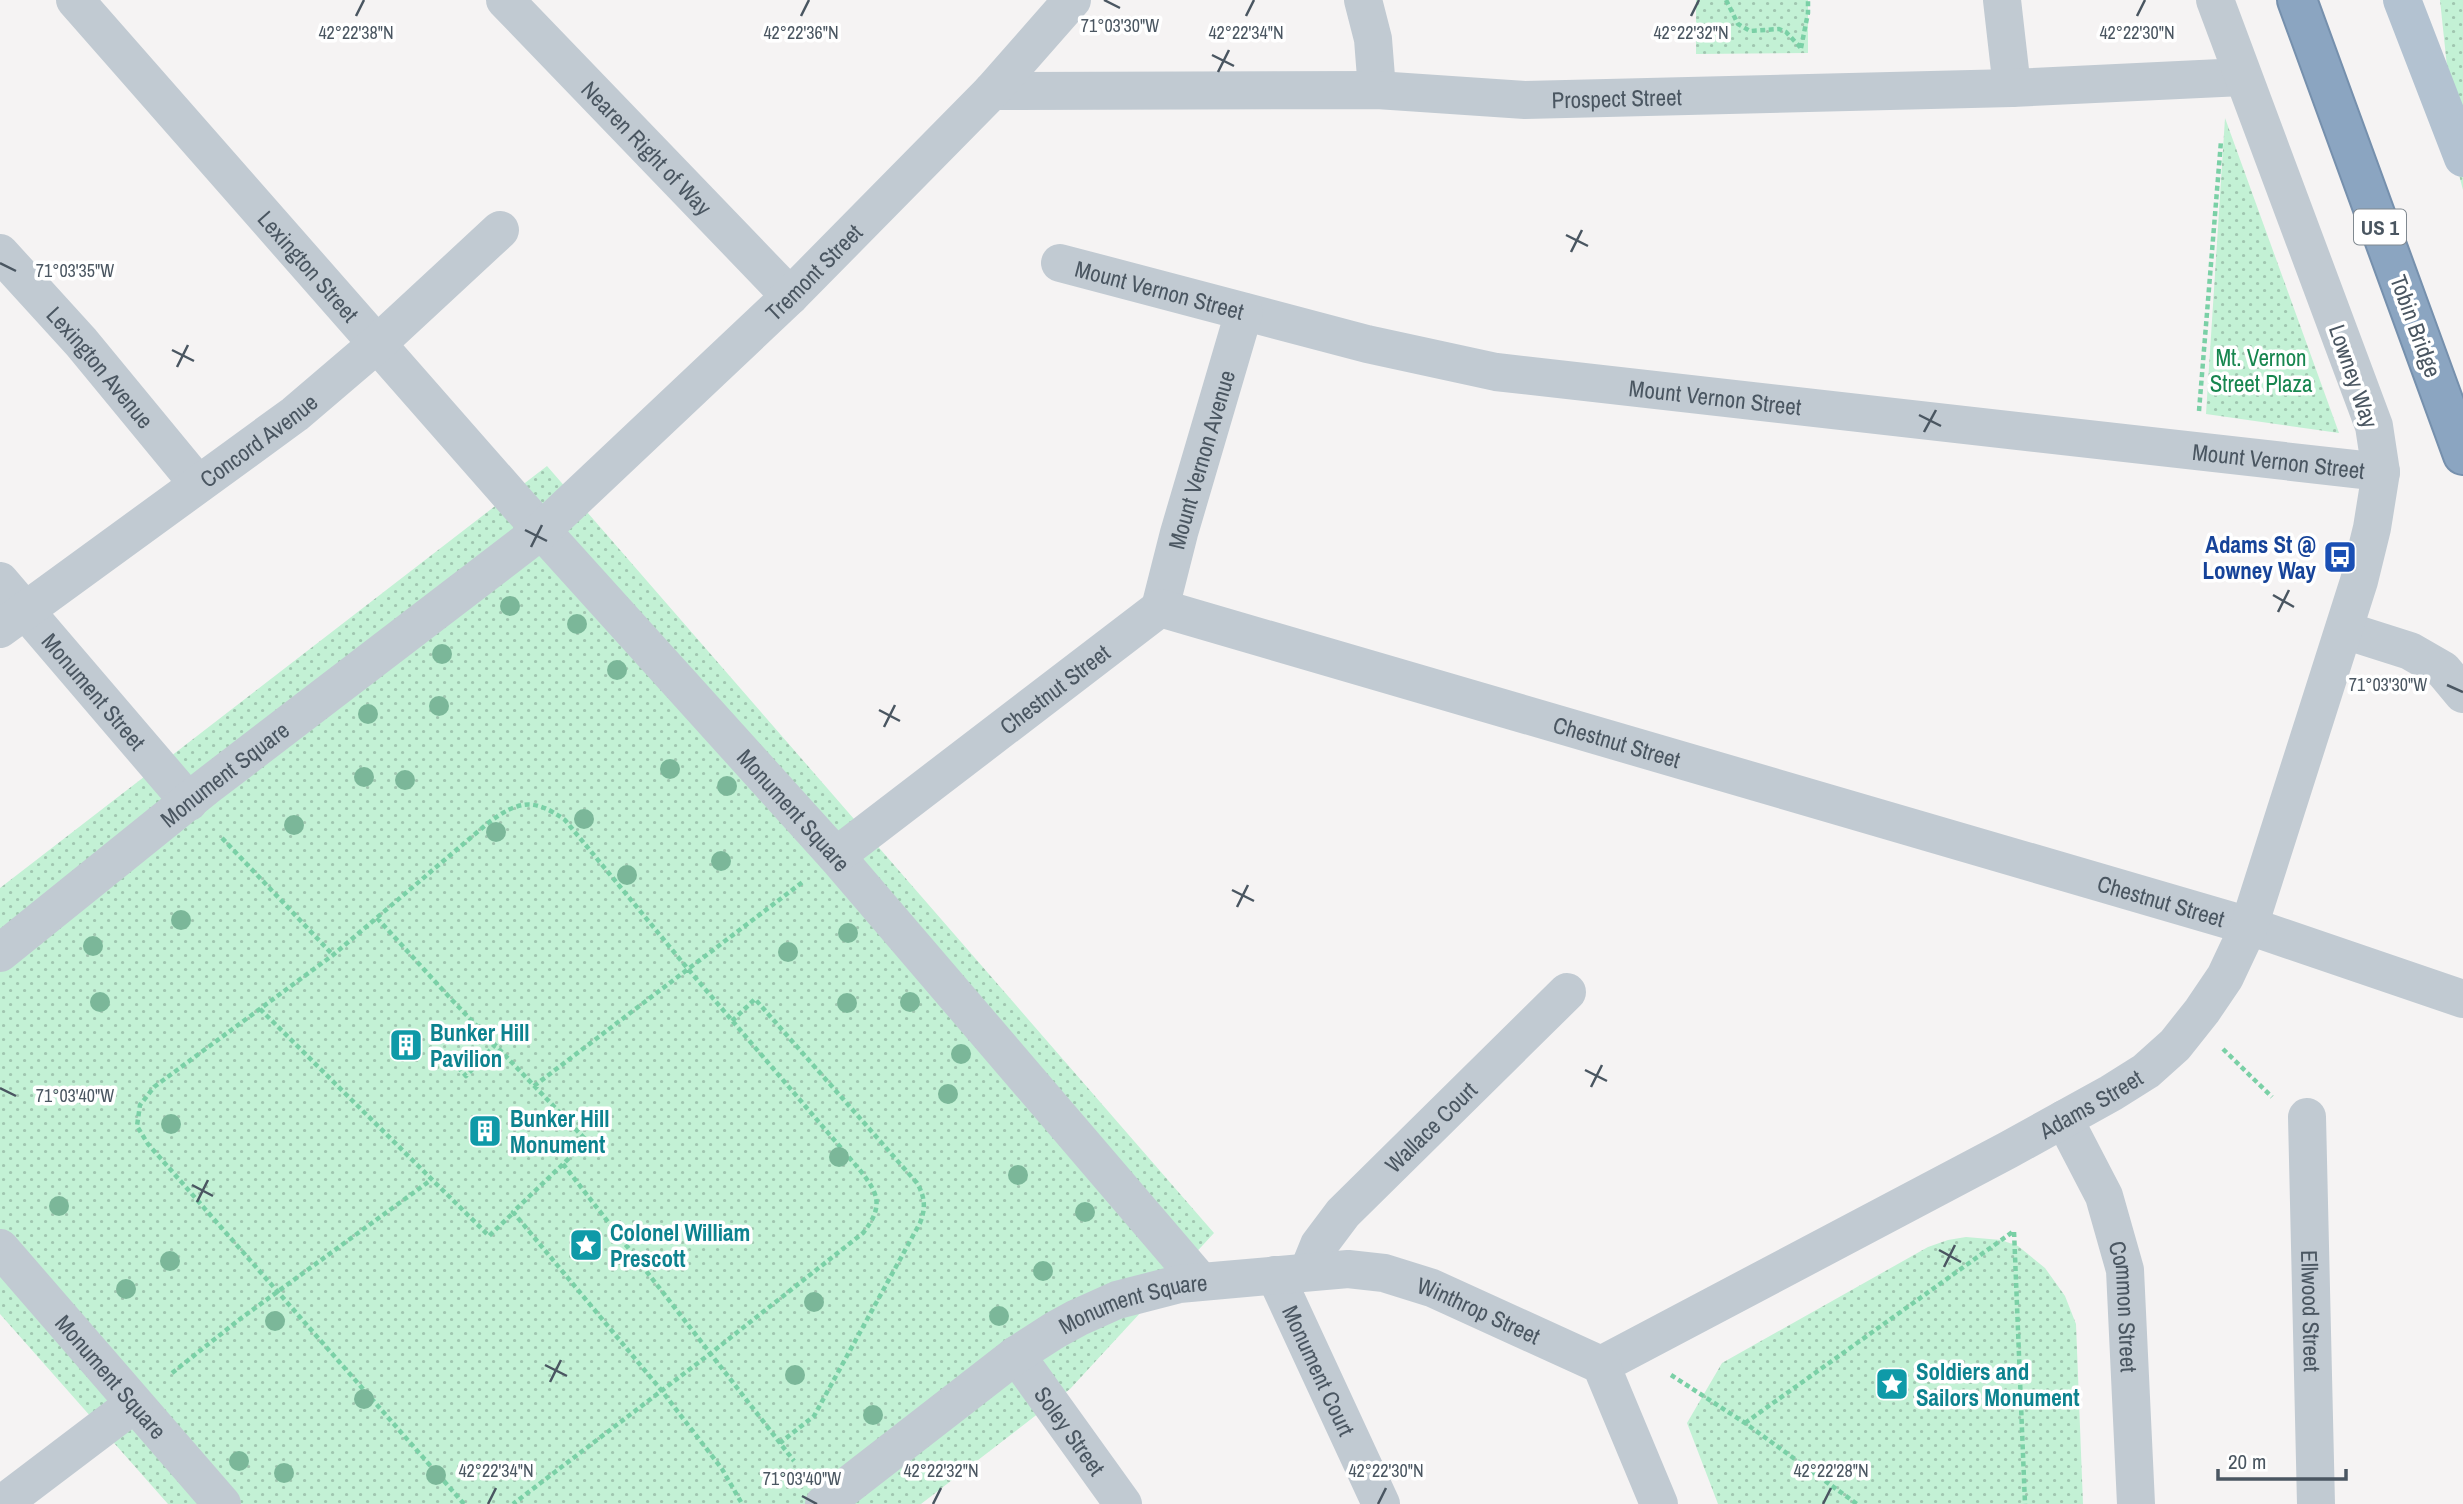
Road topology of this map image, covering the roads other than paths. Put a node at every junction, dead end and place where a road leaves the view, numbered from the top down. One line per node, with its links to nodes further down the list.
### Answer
1 (75, 0): 19 (street, Lexington Street)
2 (505, 0): 17 (street, Nearen Right of Way)
3 (1072, 0): 12 (street, Tremont Street)
4 (1363, 0): 11 (street)
5 (2002, 0): 10 (street)
6 (2215, 0): 9 (street, Lowney Way)
7 (2298, 0): 20 (highway, Tobin Bridge / US 1); 21 (highway, Tobin Bridge / US 1)
8 (2402, 0): 13 (main road)
9 (2242, 77): 10 (street, Prospect Street); 22 (street, Lowney Way)
10 (2012, 88): 11 (street, Prospect Street)
11 (1377, 90): 12 (street, Prospect Street)
12 (992, 91): 17 (street, Tremont Street)
13 (2463, 158)
14 (500, 230): 19 (street, Concord Avenue)
15 (0, 253): 23 (street, Lexington Avenue)
16 (1060, 263): 18 (street, Mount Vernon Street)
17 (790, 296): 24 (street, Tremont Street)
18 (1244, 312): 22 (street, Mount Vernon Street); 26 (street, Mount Vernon Avenue)
19 (377, 344): 23 (street, Concord Avenue); 24 (street, Lexington Street)
20 (2463, 431)
21 (2463, 454)
22 (2381, 472): 28 (street, Lowney Way)
23 (198, 484): 27 (street, Concord Avenue)
24 (542, 530): 30 (street, Monument Square); 31 (street, Monument Square)
25 (0, 582): 27 (street, Monument Street)
26 (1160, 608): 31 (street, Chestnut Street); 32 (street, Chestnut Street)
27 (12, 619): 30 (street, Monument Street)
28 (2344, 630): 29 (street); 32 (street, Adams Street)
29 (2463, 694)
30 (189, 802): 33 (street, Monument Square)
31 (836, 856): 40 (street, Monument Square)
32 (2249, 926): 35 (street, Chestnut Street); 37 (street, Adams Street)
33 (0, 953)
34 (1567, 992): 39 (street, Wallace Court)
35 (2463, 999)
36 (2307, 1117): 51 (street, Ellwood Street)
37 (2064, 1119): 42 (street, Adams Street); 50 (street, Common Street)
38 (0, 1248): 43 (street, Monument Square)
39 (1292, 1274): 40 (street, Winthrop Street); 42 (street, Winthrop Street); 48 (street, Monument Court)
40 (1200, 1281): 41 (street, Monument Square)
41 (1016, 1355): 46 (street, Monument Square); 47 (street, Soley Street)
42 (1601, 1365): 49 (street)
43 (134, 1404): 44 (street); 45 (street, Monument Square)
44 (2, 1504)
45 (222, 1504)
46 (824, 1504)
47 (1123, 1504)
48 (1381, 1504)
49 (1660, 1504)
50 (2136, 1504)
51 (2316, 1504)

